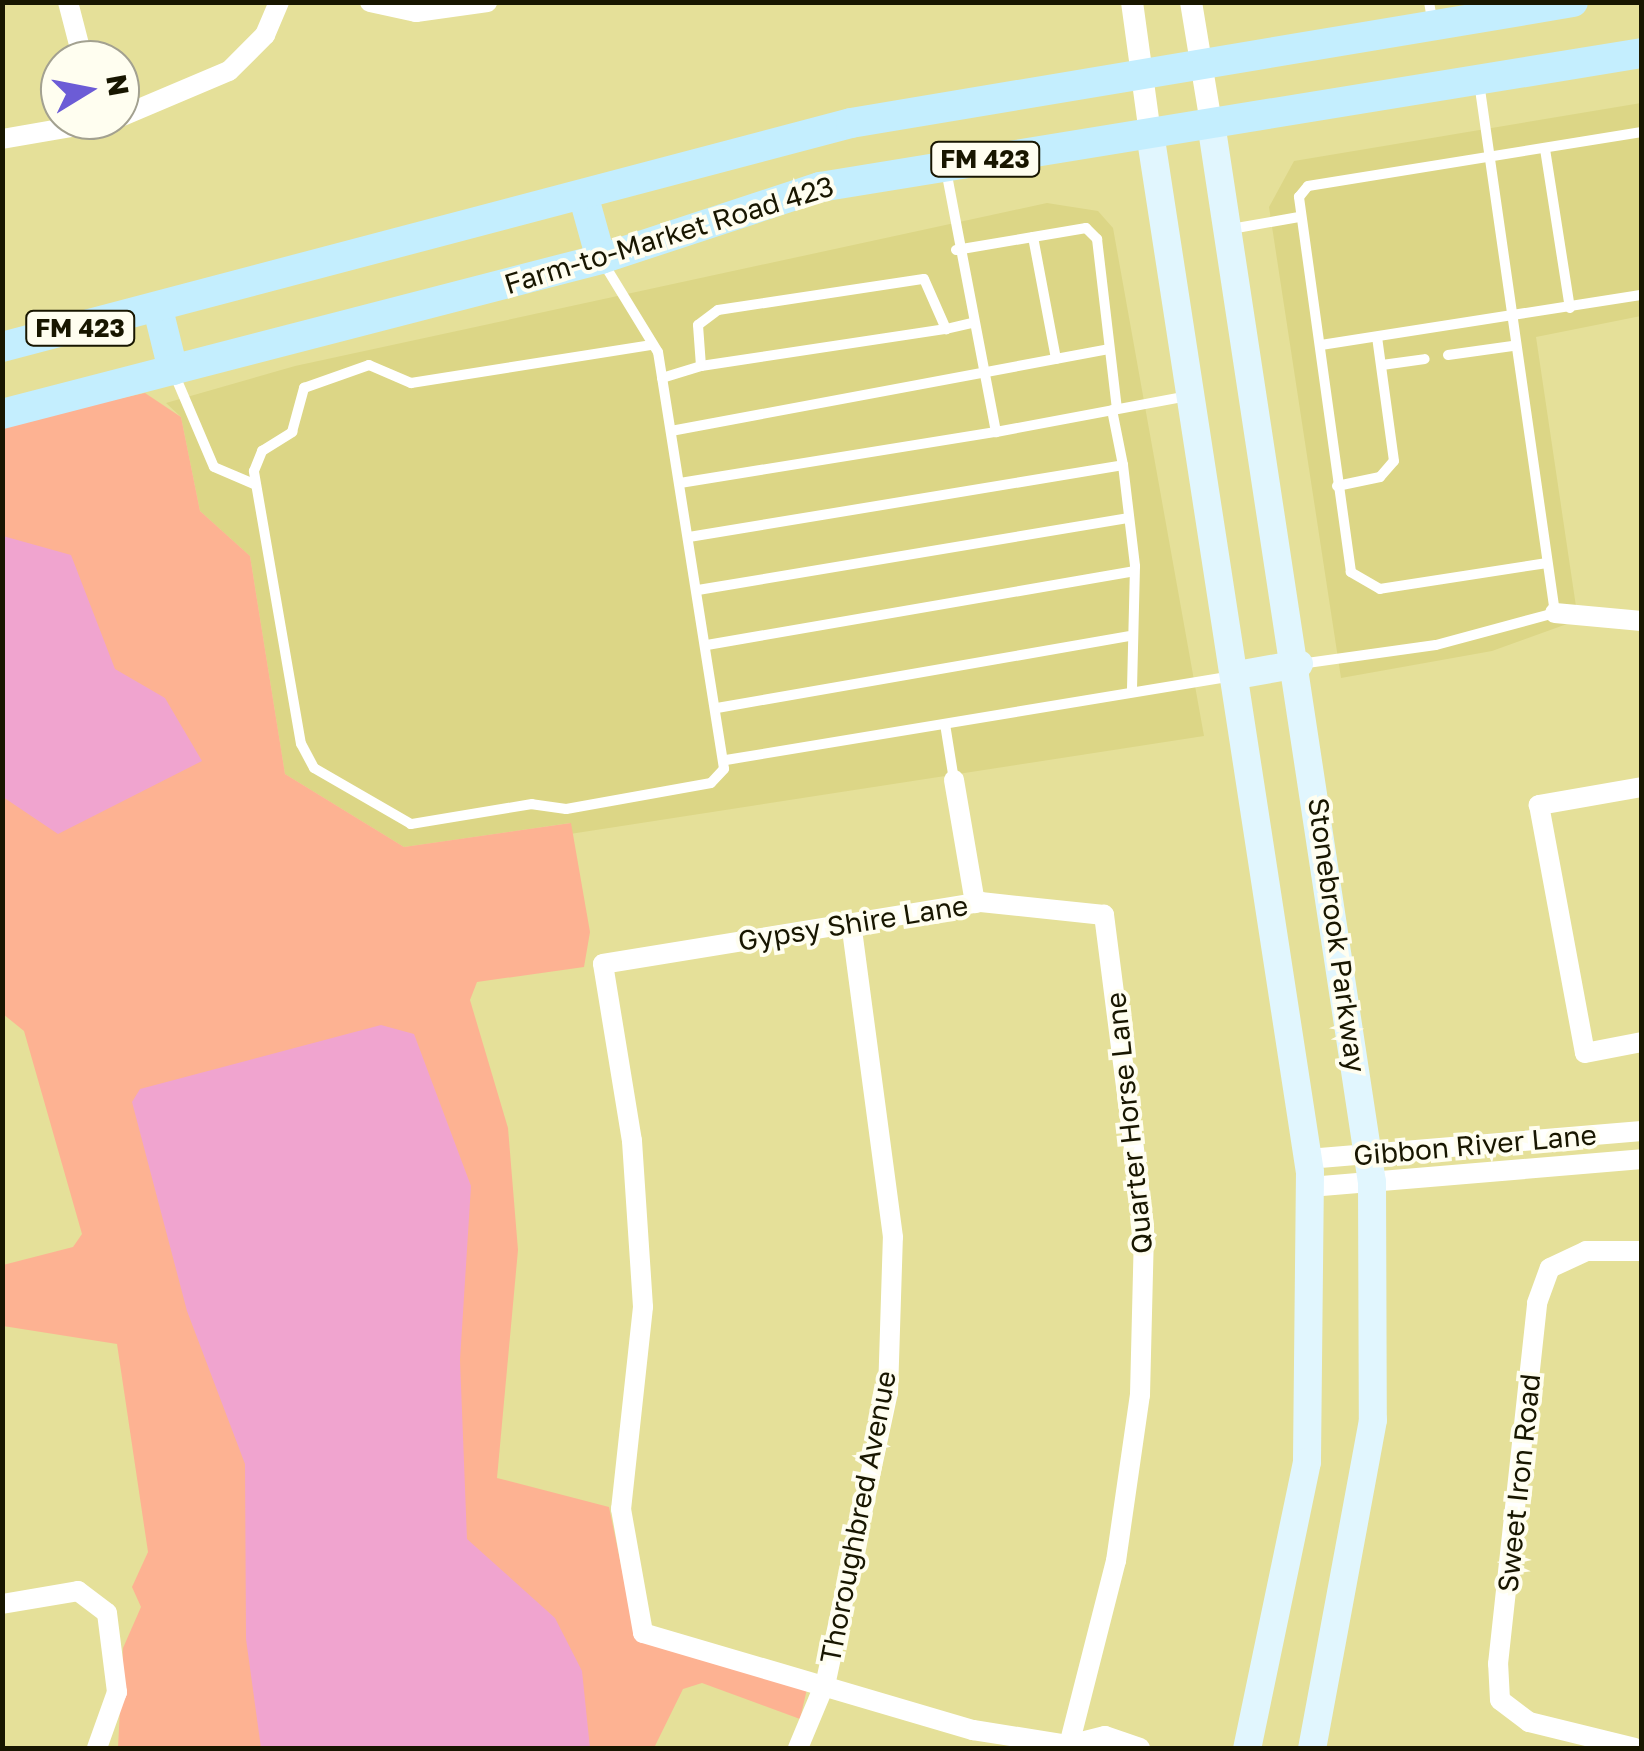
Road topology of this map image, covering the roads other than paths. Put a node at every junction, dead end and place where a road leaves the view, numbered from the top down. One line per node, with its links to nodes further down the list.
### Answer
1 (68, 2): 9 (street)
2 (279, 2): 14 (street)
3 (370, 2): 4 (street)
4 (487, 2)
5 (1132, 2): 12 (street)
6 (1191, 2): 11 (street)
7 (1573, 2): 8 (main road, Farm-to-Market Road 423 / FM 423)
8 (1431, 14): 11 (main road, Farm-to-Market Road 423 / FM 423)
9 (78, 40)
10 (1642, 53): 13 (main road, Farm-to-Market Road 423 / FM 423)
11 (1201, 63): 12 (main road, Farm-to-Market Road 423 / FM 423); 15 (street)
12 (1142, 72): 17 (street); 23 (main road, Farm-to-Market Road 423 / FM 423)
13 (1479, 79): 15 (main road, Farm-to-Market Road 423 / FM 423); 21 (lane)
14 (140, 107)
15 (1211, 123): 17 (main road, Farm-to-Market Road 423 / FM 423); 25 (main road, Stonebrook Parkway)
16 (40, 132): 19 (street)
17 (1150, 132): 22 (main road, Farm-to-Market Road 423 / FM 423); 49 (main road)
18 (1642, 132): 20 (lane)
19 (2, 139)
20 (1545, 149): 21 (lane); 30 (lane)
21 (1484, 159): 24 (lane); 32 (lane)
22 (946, 165): 27 (lane); 28 (main road, Farm-to-Market Road 423 / FM 423)
23 (584, 198): 28 (main road); 31 (main road, Farm-to-Market Road 423 / FM 423)
24 (1299, 217): 25 (lane); 37 (lane)
25 (1230, 229): 67 (main road, Stonebrook Parkway)
26 (1033, 237): 27 (lane); 40 (lane); 43 (lane)
27 (956, 250): 33 (lane)
28 (601, 259): 36 (lane); 46 (main road, Farm-to-Market Road 423 / FM 423)
29 (1642, 296): 30 (lane)
30 (1570, 308): 32 (lane)
31 (158, 309): 39 (main road, Farm-to-Market Road 423 / FM 423); 46 (main road)
32 (1507, 318): 35 (lane); 38 (lane)
33 (972, 323): 34 (lane); 47 (lane)
34 (946, 329): 44 (lane); 44 (lane)
35 (1377, 337): 37 (lane); 45 (lane)
36 (652, 345): 48 (lane); 56 (lane)
37 (1322, 345): 57 (lane)
38 (1512, 346): 41 (lane); 60 (lane)
39 (2, 347)
40 (1105, 350): 43 (lane); 50 (lane)
41 (1448, 355)
42 (1425, 359): 45 (lane)
43 (1056, 360): 47 (lane)
44 (700, 366): 48 (lane)
45 (1382, 366): 57 (lane)
46 (173, 370): 51 (main road, Farm-to-Market Road 423 / FM 423); 56 (lane)
47 (983, 373): 52 (lane); 53 (lane)
48 (662, 378): 52 (lane)
49 (1195, 395): 50 (lane); 68 (main road)
50 (1114, 410): 53 (lane); 54 (lane)
51 (2, 414)
52 (672, 431): 55 (lane)
53 (996, 432): 55 (lane)
54 (1124, 466): 58 (lane); 59 (lane)
55 (680, 483): 59 (lane)
56 (254, 484): 72 (lane)
57 (1337, 486): 60 (lane)
58 (1129, 518): 61 (lane); 62 (lane)
59 (689, 537): 62 (lane)
60 (1547, 563): 63 (lane)
61 (1134, 571): 65 (lane); 66 (lane)
62 (698, 590): 66 (lane)
63 (1555, 613): 64 (street); 67 (lane)
64 (1642, 621)
65 (1129, 636): 69 (lane); 70 (lane)
66 (707, 645): 70 (lane)
67 (1299, 664): 68 (main road); 80 (main road, Stonebrook Parkway)
68 (1237, 675): 69 (lane); 81 (main road)
69 (1132, 692): 71 (lane)
70 (717, 708): 72 (lane)
71 (945, 724): 72 (lane); 73 (lane)
72 (726, 760)
73 (954, 780): 75 (street)
74 (1642, 788): 78 (street)
75 (975, 903): 76 (street, Gypsy Shire Lane); 77 (street, Gypsy Shire Lane)
76 (1104, 915): 88 (street, Quarter Horse Lane)
77 (851, 924): 87 (street, Thoroughbred Avenue); 87 (street, Gypsy Shire Lane)
78 (1642, 1042)
79 (1642, 1131): 80 (street, Gibbon River Lane)
80 (1368, 1154): 81 (street, Gibbon River Lane); 83 (main road, Stonebrook Parkway)
81 (1308, 1159): 84 (main road)
82 (1642, 1159): 83 (street, Gibbon River Lane)
83 (1372, 1182): 84 (street, Gibbon River Lane); 93 (main road, Stonebrook Parkway)
84 (1310, 1187): 92 (main road)
85 (1642, 1251): 94 (street, Sweet Iron Road)
86 (2, 1604): 89 (street)
87 (826, 1680): 88 (street); 90 (street, Thoroughbred Avenue)
88 (1072, 1747): 91 (street)
89 (97, 1748)
90 (798, 1748)
91 (1140, 1748)
92 (1247, 1748)
93 (1312, 1748)
94 (1634, 1748)

